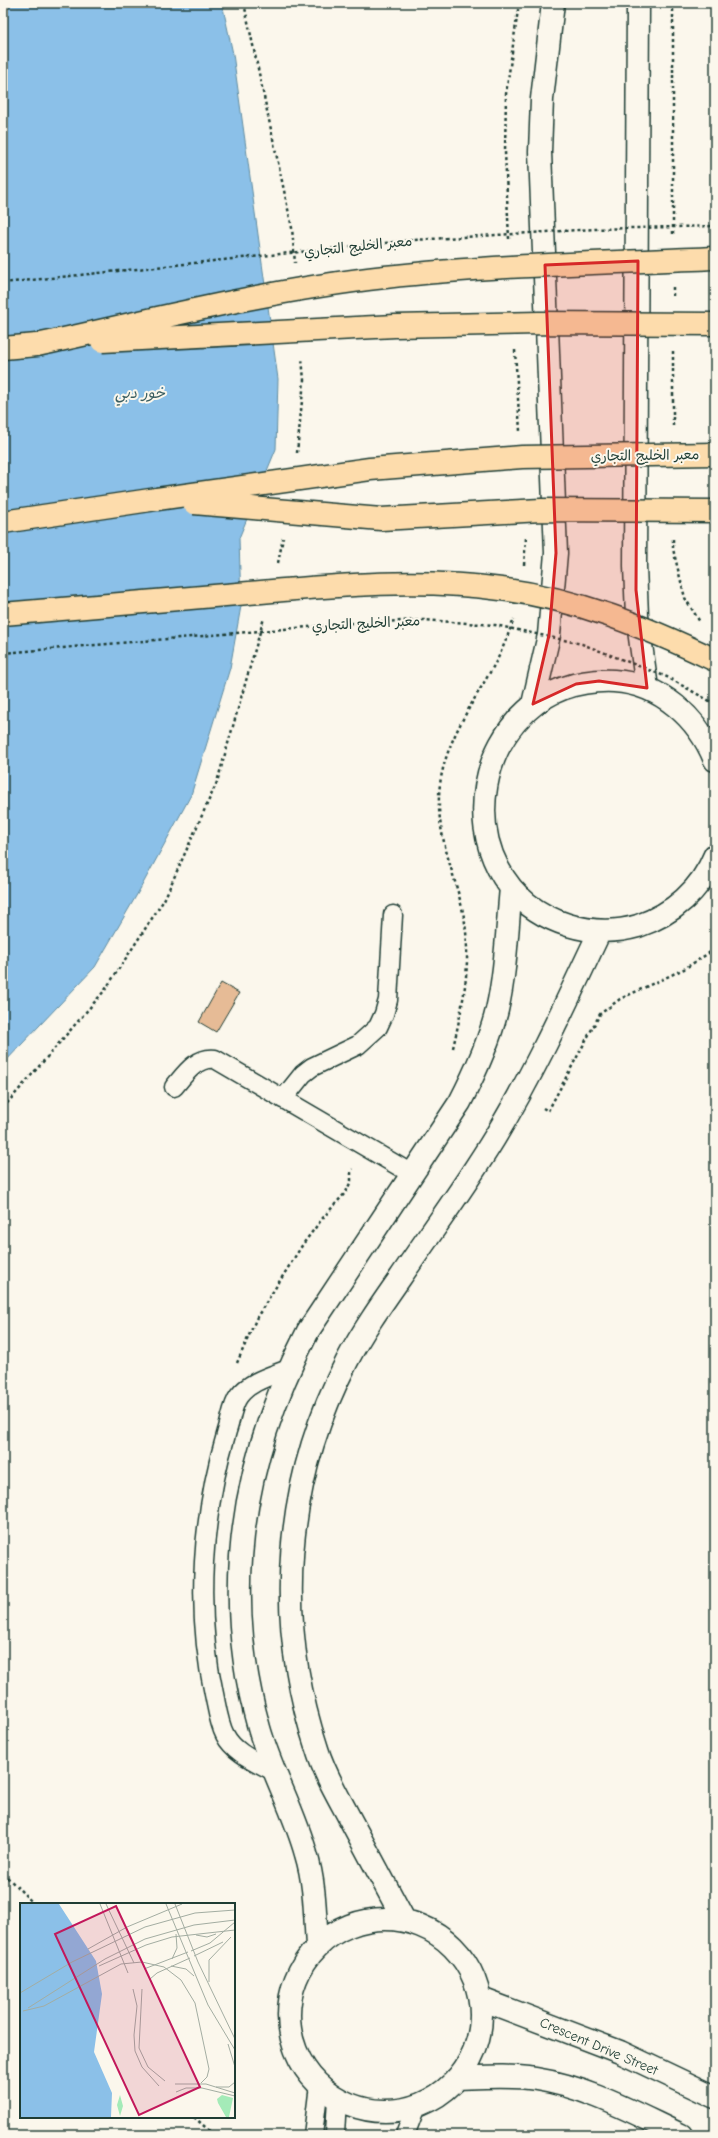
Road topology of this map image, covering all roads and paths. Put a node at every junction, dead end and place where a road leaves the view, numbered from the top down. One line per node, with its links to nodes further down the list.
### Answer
1 (553, 3): 17 (street)
2 (638, 3): 16 (street)
3 (715, 226): 5 (path, معبر الخليج التجاري, bridge)
4 (715, 258): 7 (highway, bridge)
5 (3, 283)
6 (715, 324): 7 (highway, bridge)
7 (37, 345): 8 (highway)
8 (3, 348)
9 (715, 454): 10 (highway, معبر الخليج التجاري, bridge)
10 (157, 499): 11 (highway, bridge); 12 (highway, معبر الخليج التجاري)
11 (715, 511)
12 (3, 522)
13 (3, 614): 15 (highway, bridge)
14 (3, 654): 18 (path, معبر الخليج التجاري, bridge)
15 (715, 660)
16 (647, 688): 17 (street); 19 (street)
17 (533, 704): 21 (street)
18 (715, 704)
19 (713, 751)
20 (713, 864): 23 (street)
21 (511, 888): 23 (street); 28 (street)
22 (393, 915): 26 (lane)
23 (600, 931): 33 (street)
24 (715, 949): 27 (path)
25 (174, 1087): 26 (lane)
26 (283, 1099): 28 (lane)
27 (548, 1111)
28 (412, 1174): 29 (street)
29 (288, 1369): 30 (street); 30 (lane)
30 (273, 1771): 34 (street)
31 (3, 1873): 32 (path)
32 (33, 1903)
33 (404, 1920): 34 (street); 35 (street)
34 (316, 1946): 37 (street)
35 (481, 1999): 36 (street); 38 (street, Crescent Drive Street)
36 (459, 2078): 40 (street); 46 (street)
37 (319, 2085): 39 (street); 43 (lane)
38 (715, 2097)
39 (338, 2098): 40 (street); 44 (lane)
40 (416, 2106): 45 (lane)
41 (195, 2118): 42 (path)
42 (214, 2135)
43 (313, 2135)
44 (335, 2135)
45 (405, 2135)
46 (681, 2135)

